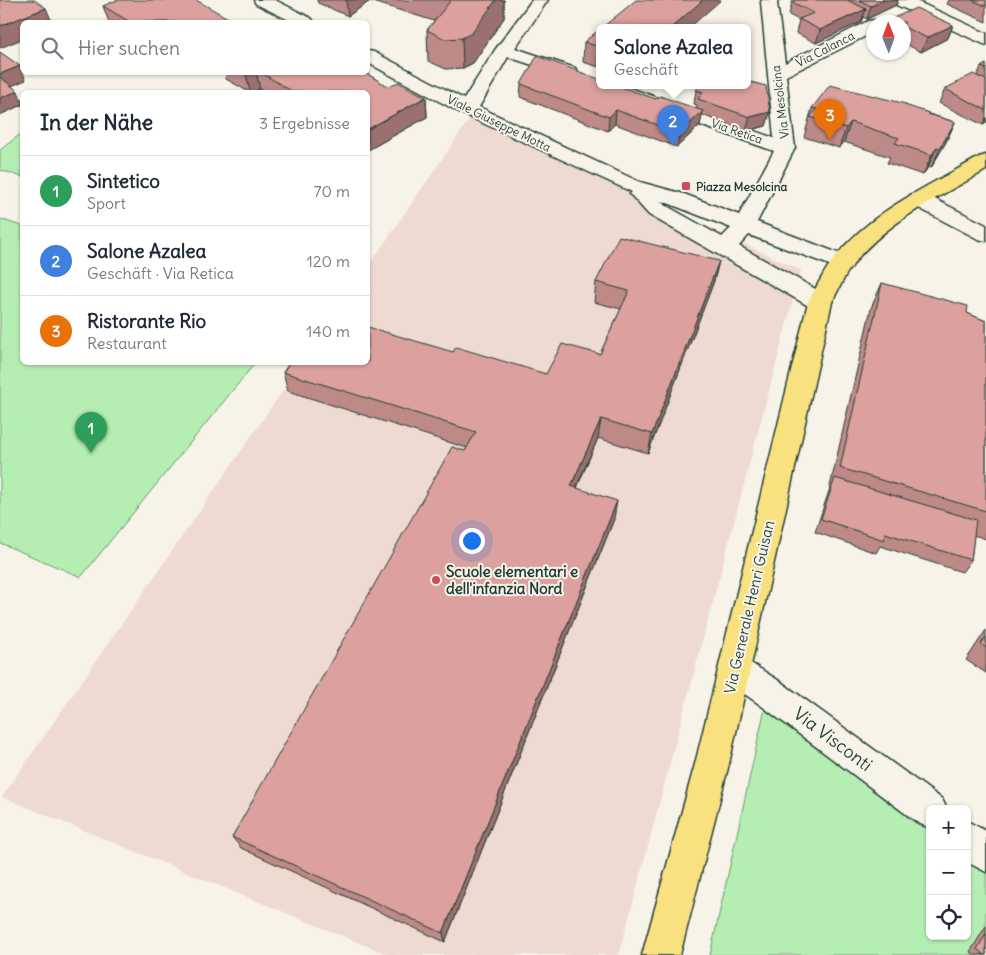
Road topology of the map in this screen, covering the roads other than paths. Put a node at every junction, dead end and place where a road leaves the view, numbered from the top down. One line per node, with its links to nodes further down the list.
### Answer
1 (262, 0): 5 (street)
2 (540, 0): 7 (street)
3 (771, 0): 9 (street, Via Mesolcina)
4 (891, 14): 6 (street); 9 (street, Via Calanca)
5 (301, 20)
6 (986, 40)
7 (504, 50): 10 (street, Via Retica); 12 (street)
8 (370, 57): 12 (street, Viale Giuseppe Motta)
9 (777, 74): 13 (street, Via Mesolcina)
10 (594, 81)
11 (617, 89): 13 (street, Via Retica)
12 (468, 110): 15 (street, Viale Giuseppe Motta)
13 (785, 148): 17 (street, Via Mesolcina)
14 (986, 161): 16 (main road, Via Generale Henri Guisan)
15 (633, 186): 17 (street, Viale Giuseppe Motta); 19 (street, Viale Giuseppe Motta)
16 (918, 199): 18 (street); 20 (main road, Via Generale Henri Guisan)
17 (745, 225): 19 (street, Via Mesolcina); 20 (street, Viale Giuseppe Motta)
18 (986, 234)
19 (725, 248): 21 (street, Viale Giuseppe Motta)
20 (843, 263): 21 (main road, Via Generale Henri Guisan)
21 (820, 302): 22 (main road, Via Generale Henri Guisan)
22 (735, 670): 23 (street, Via Visconti); 26 (main road, Via Generale Henri Guisan)
23 (926, 808)
24 (971, 843): 25 (street)
25 (986, 854)
26 (661, 955)

